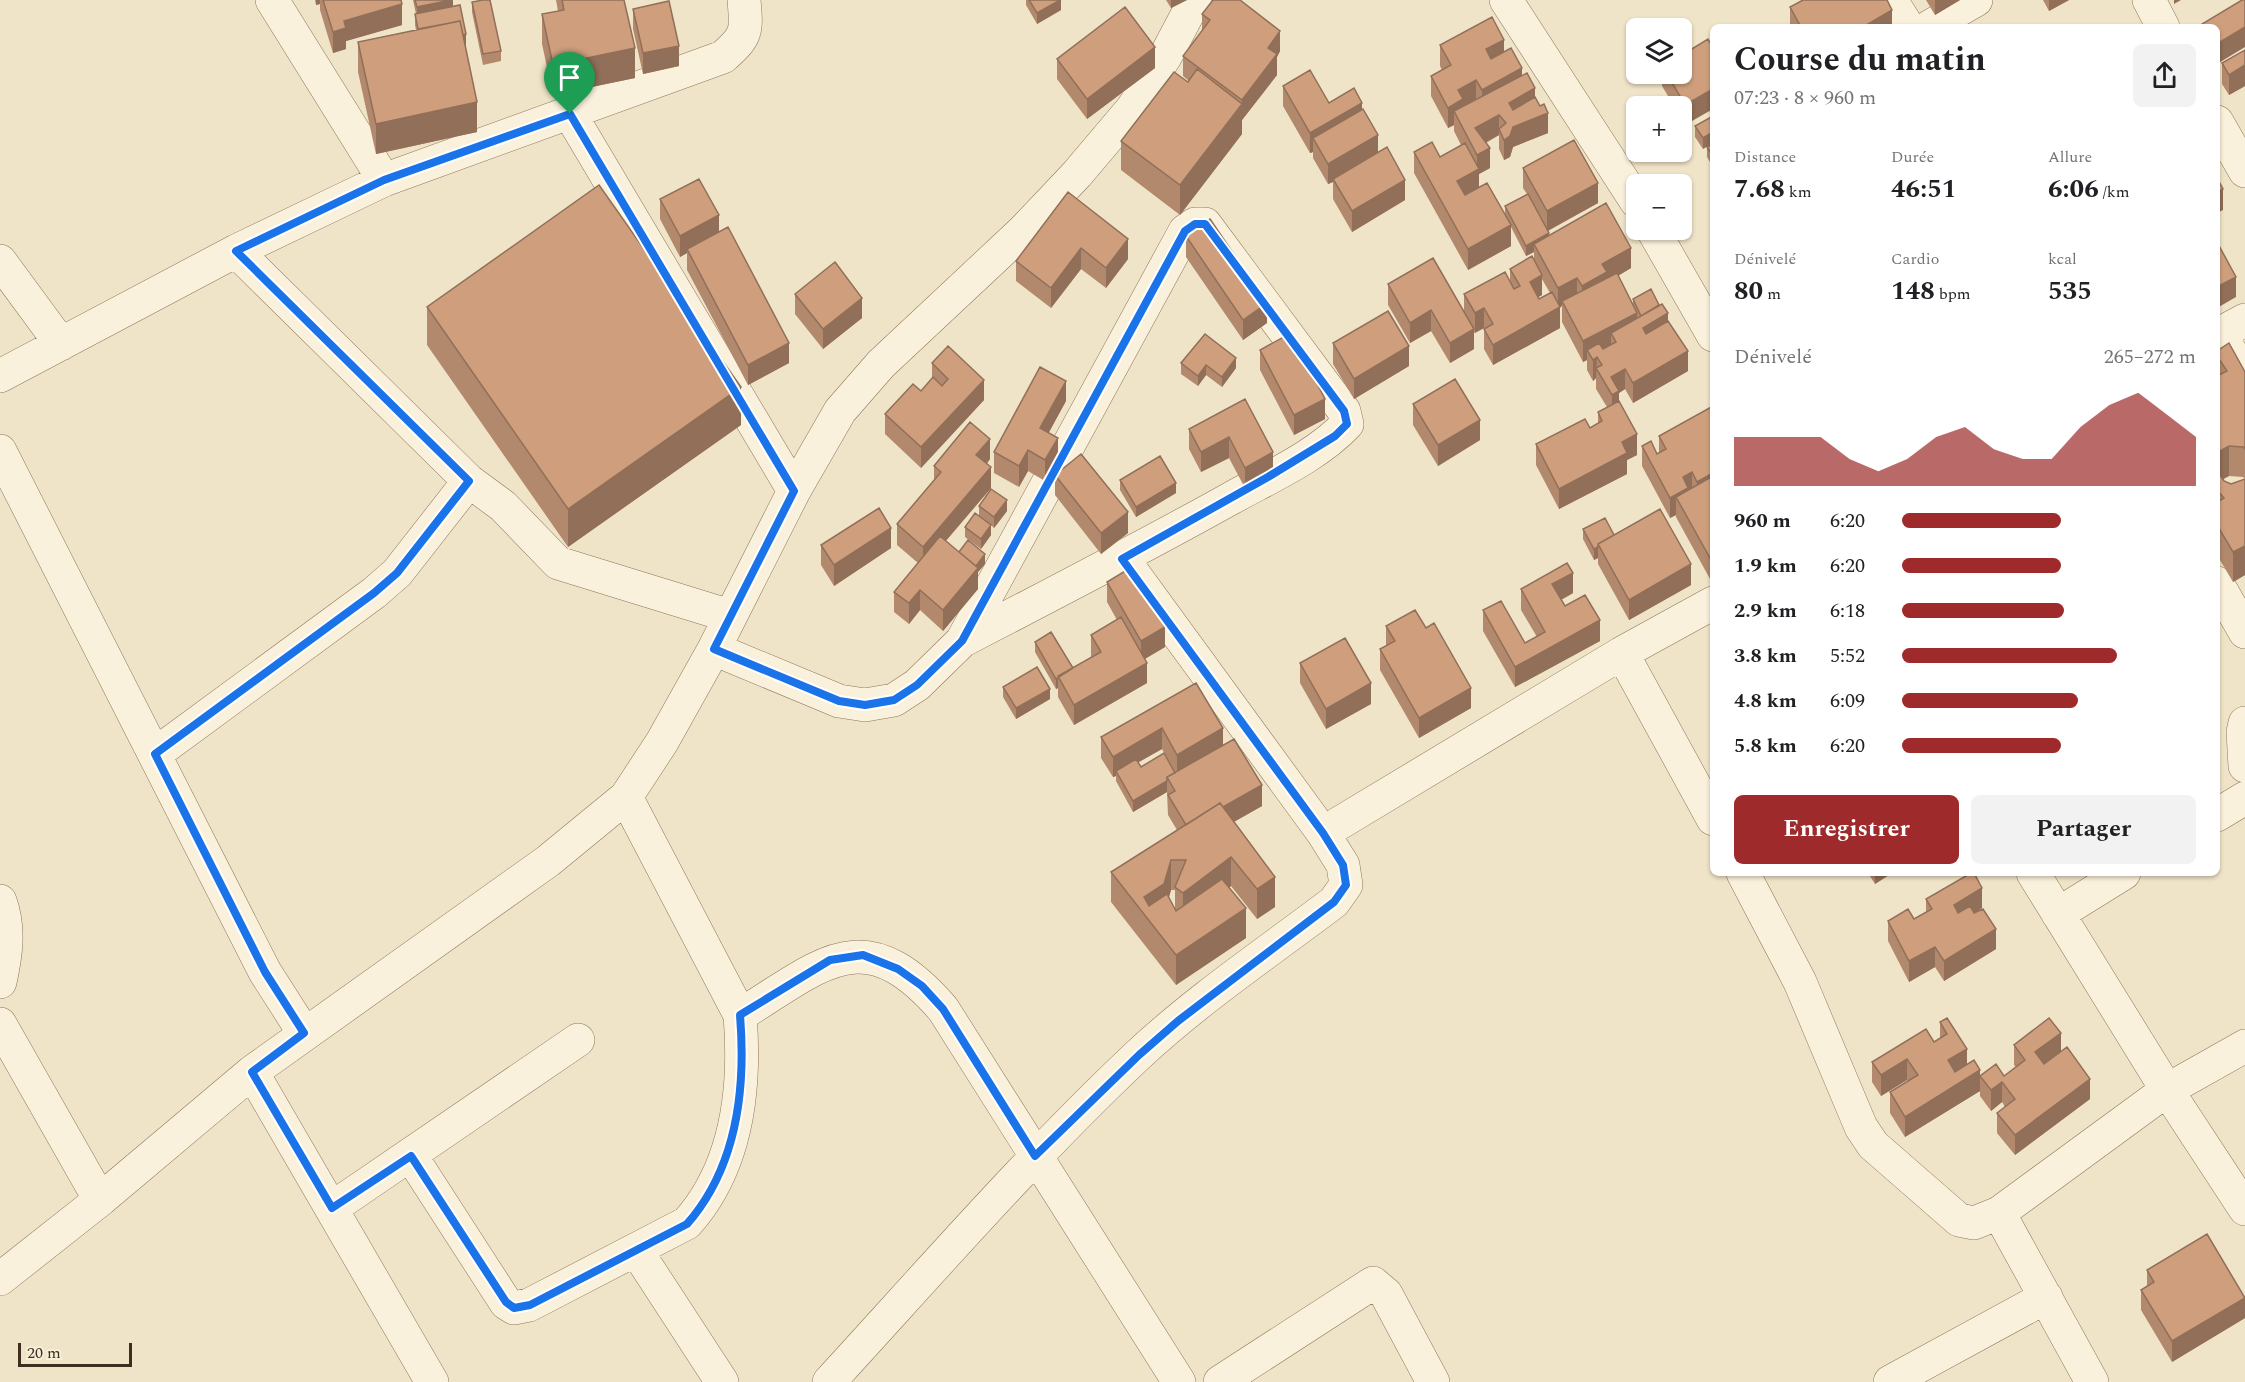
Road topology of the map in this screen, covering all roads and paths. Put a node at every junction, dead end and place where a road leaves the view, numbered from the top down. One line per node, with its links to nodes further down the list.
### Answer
1 (272, 0): 14 (street)
2 (744, 0): 11 (street)
3 (1195, 0): 26 (street)
4 (1506, 0): 15 (street)
5 (1891, 0): 8 (street)
6 (1976, 0): 9 (street)
7 (2149, 0): 10 (street)
8 (1906, 24)
9 (1934, 24)
10 (2161, 24)
11 (570, 114): 14 (street); 26 (street)
12 (2220, 127): 13 (street)
13 (2245, 171)
14 (384, 180): 17 (street)
15 (1626, 186)
16 (1659, 240): 20 (street)
17 (236, 251): 21 (street); 25 (street)
18 (0, 261): 21 (street)
19 (2227, 329): 23 (street)
20 (1710, 330)
21 (61, 344): 22 (street)
22 (0, 376)
23 (2245, 378)
24 (0, 451): 36 (street)
25 (469, 481): 30 (street); 36 (street)
26 (794, 491): 30 (street)
27 (1122, 559): 32 (street); 32 (street); 42 (street)
28 (2220, 588): 31 (street)
29 (1710, 605): 34 (street)
30 (730, 616): 33 (street)
31 (2245, 632)
32 (962, 641): 33 (street)
33 (714, 649): 38 (street)
34 (1622, 653): 41 (street); 42 (street)
35 (2245, 723): 37 (street)
36 (155, 754): 51 (street)
37 (2245, 766)
38 (626, 797): 49 (street); 51 (street)
39 (2245, 798): 40 (street)
40 (2220, 813)
41 (1710, 814)
42 (1323, 833): 57 (street)
43 (1745, 876): 61 (street)
44 (2035, 876): 47 (street)
45 (2119, 876): 47 (street)
46 (0, 901): 48 (street)
47 (2058, 914): 55 (street)
48 (0, 982)
49 (740, 1015): 57 (street); 62 (street)
50 (0, 1024): 58 (street)
51 (304, 1033): 54 (street)
52 (578, 1040): 56 (street)
53 (2245, 1046): 55 (street)
54 (252, 1072): 58 (street); 59 (street)
55 (2167, 1090): 60 (street); 61 (street)
56 (411, 1156): 59 (street); 62 (street)
57 (1035, 1156): 67 (street); 68 (street)
58 (100, 1200): 63 (street)
59 (332, 1208): 65 (street)
60 (2245, 1209)
61 (1999, 1213): 64 (street)
62 (636, 1250): 66 (street)
63 (0, 1279)
64 (2046, 1297): 71 (street); 72 (street)
65 (432, 1382)
66 (722, 1382)
67 (829, 1382)
68 (1179, 1382)
69 (1220, 1382): 70 (street)
70 (1433, 1382)
71 (1890, 1382)
72 (2092, 1382)

